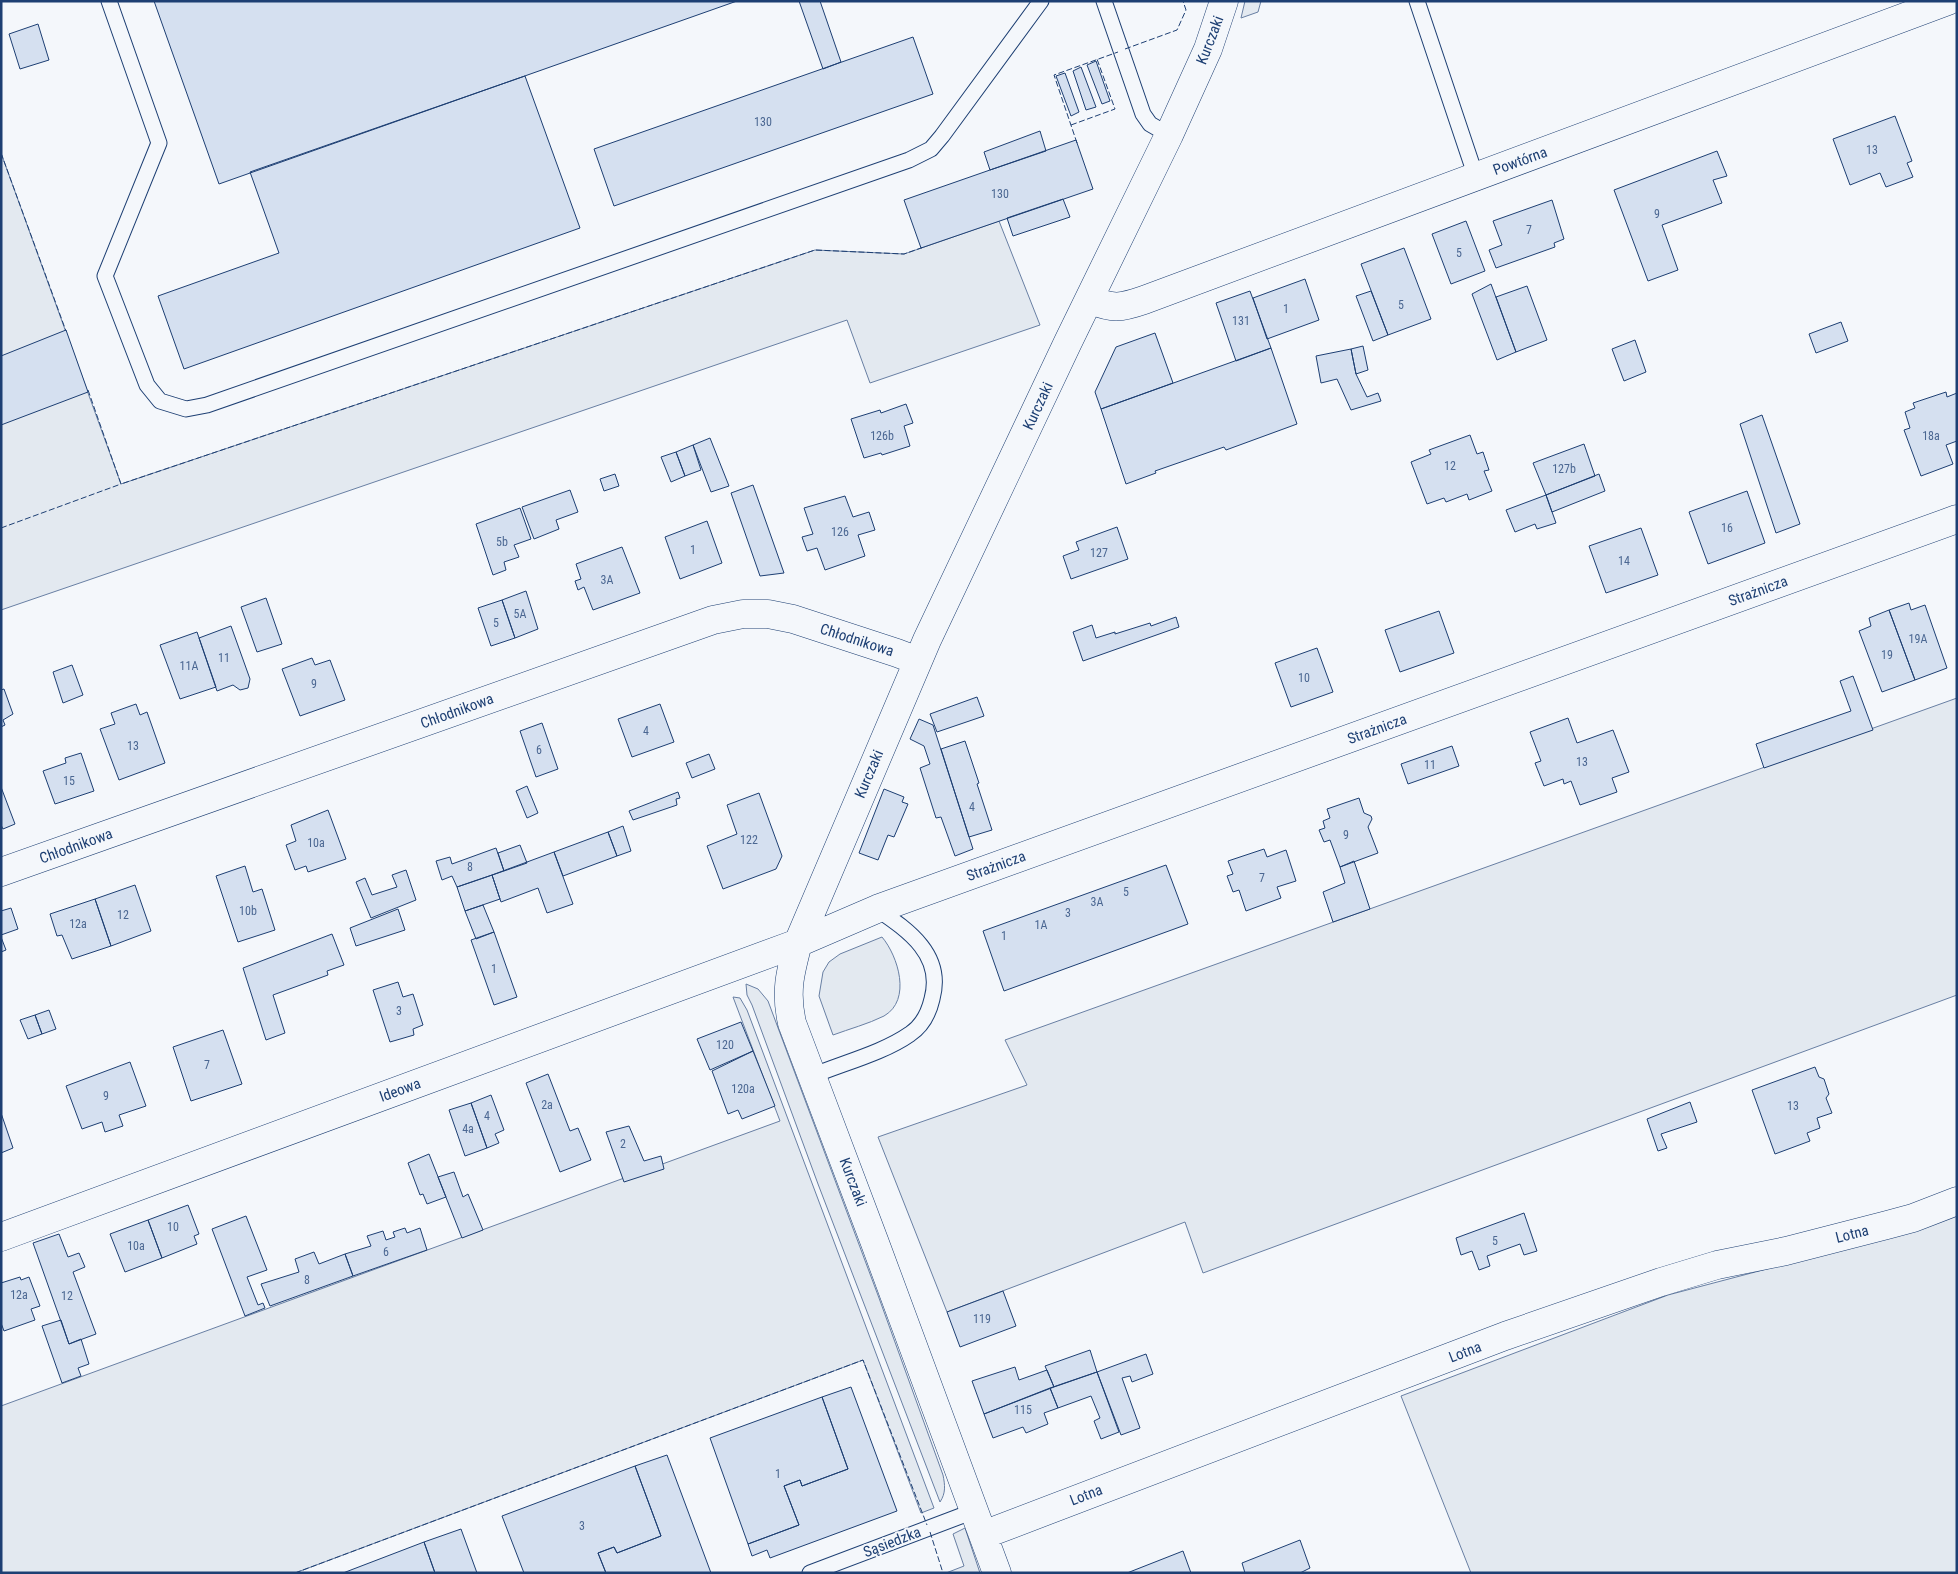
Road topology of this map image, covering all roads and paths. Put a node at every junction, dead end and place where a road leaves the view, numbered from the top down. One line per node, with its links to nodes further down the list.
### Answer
1 (109, 1): 2 (lane)
2 (1041, 1)
3 (1104, 1): 7 (lane)
4 (1224, 1): 7 (street, Kurczaki)
5 (1417, 1): 8 (lane)
6 (1948, 1): 8 (street, Powtórna)
7 (1169, 135): 9 (street, Kurczaki)
8 (1476, 177): 9 (street, Powtórna)
9 (1090, 300): 11 (street, Kurczaki)
10 (1957, 519): 13 (street, Strażnicza)
11 (918, 662): 12 (street, Chłodnikowa); 14 (street, Kurczaki)
12 (1, 872)
13 (877, 909): 14 (street, Strażnicza); 15 (lane)
14 (798, 943): 15 (street, Kurczaki); 17 (street, Ideowa)
15 (812, 1076): 18 (street, Kurczaki)
16 (1957, 1201): 18 (street, Lotna)
17 (1, 1237)
18 (978, 1523): 19 (lane, Sąsiedzka); 20 (street, Kurczaki)
19 (810, 1573)
20 (997, 1573)

